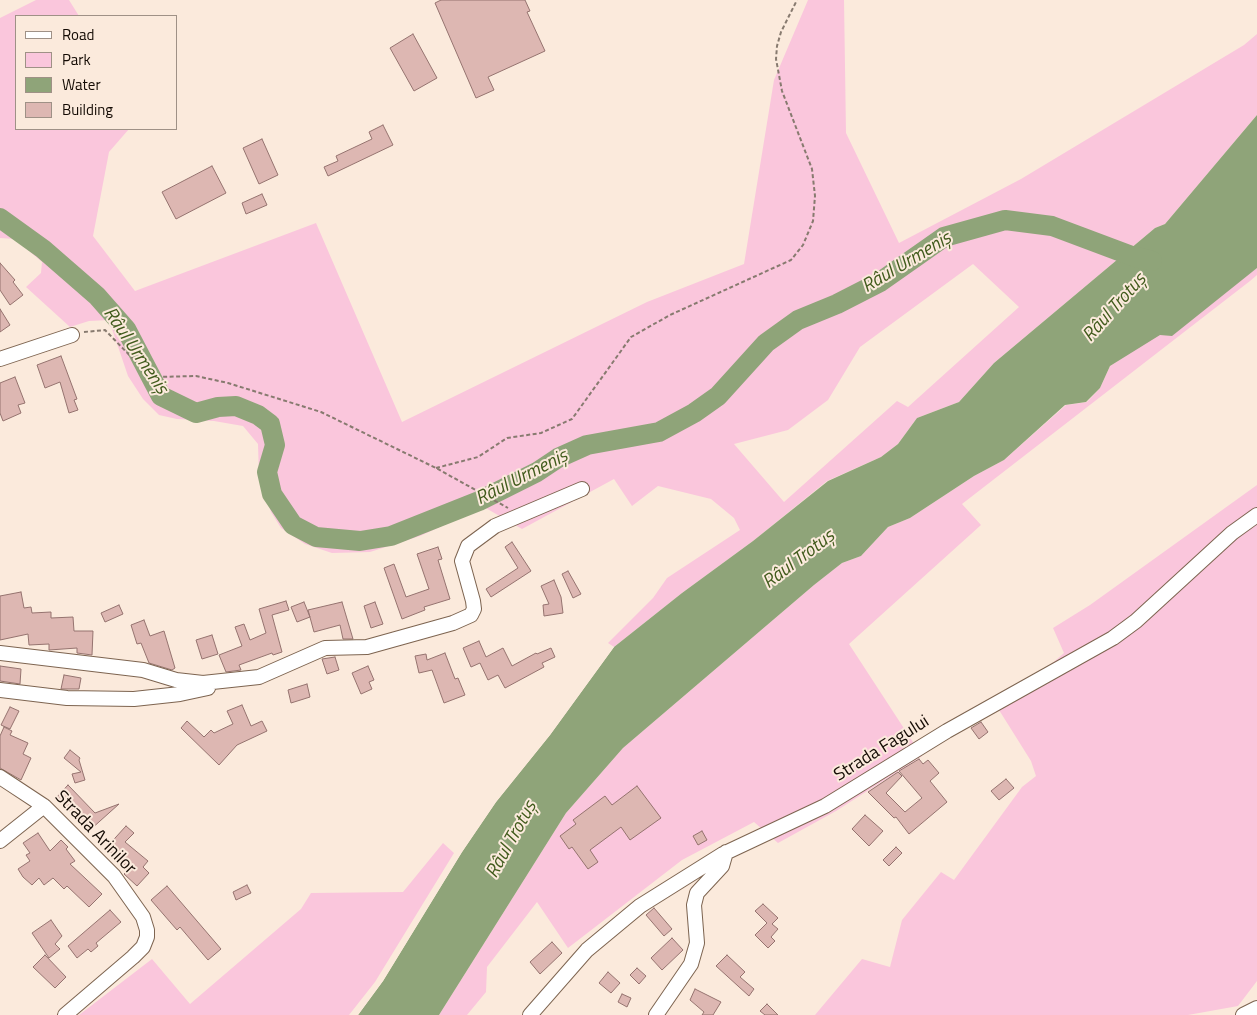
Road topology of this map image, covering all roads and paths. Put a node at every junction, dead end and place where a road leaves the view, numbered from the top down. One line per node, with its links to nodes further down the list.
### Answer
1 (797, 0): 4 (path)
2 (72, 335): 3 (street); 4 (path)
3 (0, 358)
4 (436, 468): 7 (path)
5 (582, 489): 7 (street)
6 (1257, 515): 14 (street, Strada Fagului)
7 (522, 516): 9 (street)
8 (0, 652): 9 (street)
9 (235, 681): 10 (street)
10 (0, 690)
11 (0, 777): 12 (street, Strada Arinilor)
12 (44, 806): 13 (street); 16 (street, Strada Arinilor)
13 (0, 841)
14 (726, 852): 17 (street, Strada Fagului); 18 (street)
15 (1257, 1008): 19 (street)
16 (65, 1015)
17 (530, 1015)
18 (656, 1015)
19 (1243, 1015)

